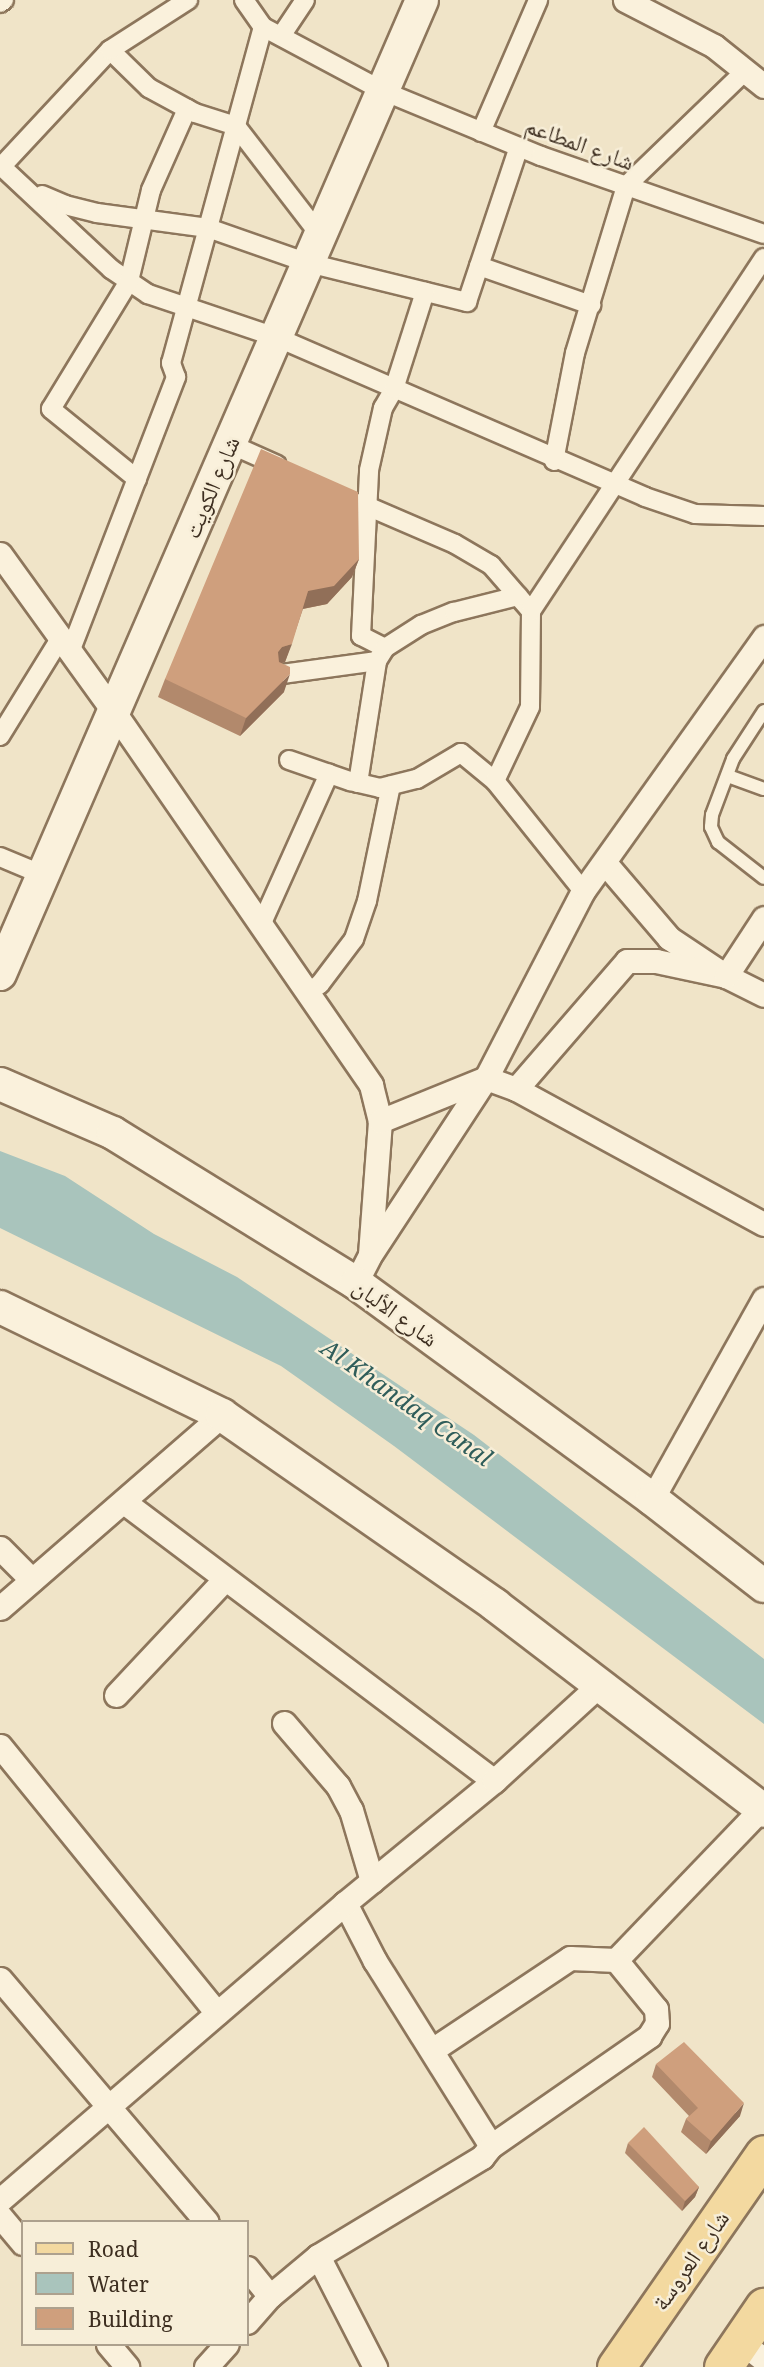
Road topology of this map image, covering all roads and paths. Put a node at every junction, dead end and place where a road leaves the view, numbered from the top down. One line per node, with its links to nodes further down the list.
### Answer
1 (4, 0): 8 (street)
2 (188, 0): 11 (street)
3 (244, 0): 9 (street)
4 (305, 0): 10 (street)
5 (422, 0): 14 (main road, شارع الكويت)
6 (538, 0): 17 (street)
7 (625, 0): 12 (street)
8 (0, 3)
9 (263, 27): 10 (street, شارع المطاعم); 16 (street)
10 (281, 36): 14 (street, شارع المطاعم)
11 (110, 50): 15 (street); 19 (street)
12 (745, 71): 13 (street); 20 (street)
13 (764, 86)
14 (383, 91): 17 (street, شارع المطاعم); 25 (main road, شارع الكويت)
15 (187, 109): 16 (street); 22 (street)
16 (236, 125): 23 (street); 25 (street)
17 (481, 132): 18 (street, شارع المطاعم)
18 (519, 147): 20 (street, شارع المطاعم); 28 (street)
19 (1, 167): 21 (street)
20 (626, 186): 24 (street, شارع المطاعم); 31 (street)
21 (26, 188): 22 (street); 29 (street)
22 (142, 218): 23 (street); 29 (street)
23 (208, 228): 27 (street); 32 (street)
24 (764, 234)
25 (320, 235): 27 (main road, شارع الكويت)
26 (764, 258): 39 (street)
27 (308, 263): 30 (street); 33 (main road, شارع الكويت)
28 (479, 265): 30 (street); 31 (street)
29 (129, 281): 32 (street); 38 (street)
30 (425, 292): 34 (street)
31 (591, 304): 36 (street)
32 (186, 307): 33 (street); 38 (street)
33 (276, 337): 34 (street); 35 (main road, شارع الكويت)
34 (394, 389): 36 (street); 41 (street)
35 (230, 444): 37 (street); 53 (main road, شارع الكويت)
36 (554, 461): 39 (street)
37 (293, 472)
38 (137, 480): 48 (street)
39 (615, 485): 42 (street); 45 (street)
40 (339, 494): 41 (street)
41 (368, 506): 44 (street); 46 (street)
42 (764, 516)
43 (0, 554): 48 (street)
44 (518, 596): 45 (street); 49 (street)
45 (531, 611): 58 (street)
46 (361, 636): 49 (street); 50 (street)
47 (764, 637): 63 (street)
48 (65, 646): 53 (street); 54 (street)
49 (381, 655): 50 (street); 59 (street)
50 (359, 664): 51 (street)
51 (282, 674)
52 (764, 711): 57 (lane)
53 (114, 712): 64 (main road, شارع الكويت); 68 (street)
54 (0, 736)
55 (289, 760): 56 (street)
56 (329, 774): 59 (street); 68 (street)
57 (728, 776): 61 (lane); 65 (lane)
58 (495, 781): 60 (street); 66 (street)
59 (358, 783): 60 (street)
60 (391, 785): 71 (street)
61 (764, 789)
62 (0, 857): 64 (street)
63 (605, 863): 66 (street); 70 (street)
64 (43, 875): 69 (main road, شارع الكويت)
65 (764, 878)
66 (583, 891): 73 (street)
67 (764, 918): 70 (street)
68 (261, 925): 71 (street)
69 (0, 974)
70 (726, 976): 72 (street); 75 (street)
71 (307, 993): 76 (street)
72 (764, 995)
73 (486, 1078): 75 (street); 76 (street); 78 (street)
74 (0, 1084): 79 (main road, شارع الألبان)
75 (516, 1089): 77 (street)
76 (380, 1121): 78 (street)
77 (764, 1224)
78 (370, 1255): 79 (street)
79 (356, 1283): 83 (main road, شارع الألبان)
80 (764, 1299): 83 (street)
81 (0, 1307): 82 (main road)
82 (222, 1415): 84 (street); 90 (main road)
83 (652, 1499): 88 (main road, شارع الألبان)
84 (124, 1503): 86 (street); 87 (street)
85 (0, 1548): 87 (street)
86 (225, 1579): 91 (street); 94 (street)
87 (32, 1580): 89 (street)
88 (764, 1586)
89 (0, 1608)
90 (599, 1685): 94 (street); 95 (main road)
91 (116, 1695)
92 (284, 1723): 96 (street)
93 (0, 1746): 100 (street)
94 (494, 1781): 96 (street)
95 (763, 1810): 98 (street)
96 (372, 1881): 97 (street)
97 (345, 1903): 100 (street); 101 (street)
98 (616, 1959): 101 (street); 103 (street)
99 (0, 1979): 102 (street)
100 (217, 2013): 102 (street)
101 (432, 2050): 103 (street)
102 (109, 2106): 105 (street); 107 (street)
103 (491, 2146): 109 (street)
104 (764, 2154): 120 (main road, شارع العروسة)
105 (0, 2200)
106 (0, 2216): 108 (street)
107 (205, 2220)
108 (21, 2241)
109 (318, 2256): 111 (street); 119 (street)
110 (248, 2269): 111 (street)
111 (270, 2296): 113 (street)
112 (764, 2307): 116 (main road)
113 (248, 2321)
114 (110, 2346): 117 (street)
115 (224, 2346): 118 (street)
116 (743, 2356)
117 (127, 2367)
118 (206, 2367)
119 (375, 2367)
120 (616, 2367)

